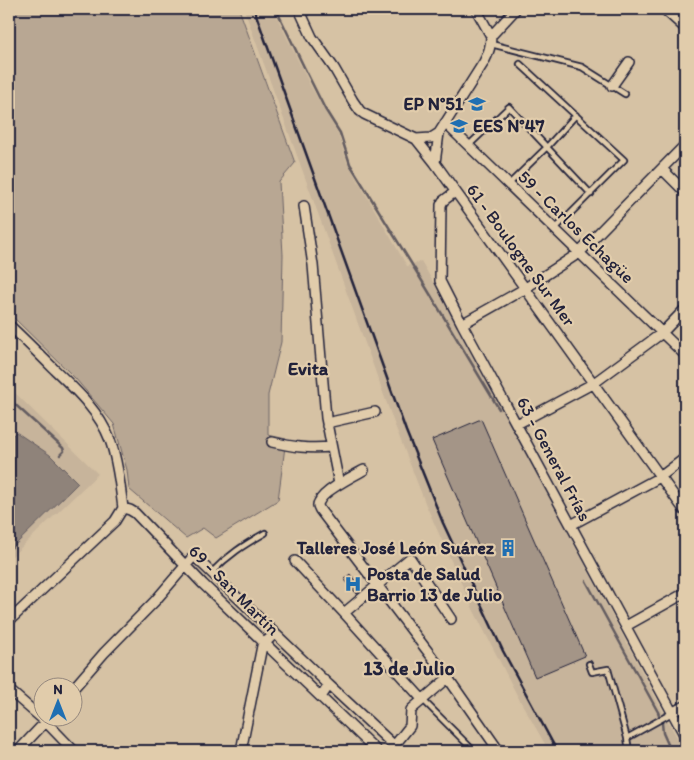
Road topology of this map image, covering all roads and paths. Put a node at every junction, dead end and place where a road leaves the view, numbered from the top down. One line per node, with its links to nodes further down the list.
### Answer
1 (299, 9): 14 (street)
2 (476, 9): 6 (street)
3 (516, 9): 6 (street)
4 (664, 9): 5 (street)
5 (685, 28)
6 (491, 40): 9 (lane); 12 (street)
7 (629, 62): 9 (street)
8 (520, 64): 11 (lane)
9 (612, 86): 10 (lane)
10 (625, 94)
11 (576, 115): 17 (lane); 23 (lane)
12 (445, 123): 13 (street); 16 (street, 59 - Carlos Echagüe)
13 (439, 133): 14 (street); 18 (street)
14 (416, 139): 18 (street, 61 - Boulogne Sur Mer)
15 (685, 145): 19 (street)
16 (468, 146): 17 (lane); 20 (street, 59 - Carlos Echagüe)
17 (547, 147): 20 (lane); 23 (lane)
18 (435, 163): 21 (street, 61 - Boulogne Sur Mer)
19 (662, 169): 22 (street); 26 (street)
20 (509, 184): 25 (street, 59 - Carlos Echagüe)
21 (455, 192): 27 (street, 61 - Boulogne Sur Mer); 29 (street, 63 - General Frías)
22 (685, 192)
23 (591, 194): 25 (lane)
24 (304, 206): 36 (street)
25 (555, 229): 26 (street, 59 - Carlos Echagüe)
26 (579, 253): 27 (street); 31 (street, 59 - Carlos Echagüe)
27 (524, 289): 29 (street); 33 (street, 61 - Boulogne Sur Mer)
28 (685, 309): 31 (street)
29 (462, 324): 35 (street, 63 - General Frías)
30 (9, 325): 43 (street)
31 (662, 333): 32 (street, 59 - Carlos Echagüe); 33 (street)
32 (685, 355)
33 (594, 383): 35 (street); 41 (street, 61 - Boulogne Sur Mer)
34 (375, 412): 36 (street)
35 (517, 424): 45 (street, 63 - General Frías)
36 (327, 426): 38 (street)
37 (272, 442): 38 (street)
38 (331, 447): 42 (street)
39 (685, 458): 41 (street)
40 (364, 470): 42 (street)
41 (660, 477): 44 (street, 61 - Boulogne Sur Mer); 45 (street)
42 (338, 484): 50 (street)
43 (123, 508): 48 (street, 69 - San Martín); 54 (street)
44 (685, 511)
45 (571, 525): 55 (street, 63 - General Frías)
46 (265, 532): 49 (lane)
47 (295, 561): 52 (street)
48 (185, 565): 49 (street, 69 - San Martín); 57 (street, 69 - San Martín); 59 (street)
49 (211, 573): 56 (street, 69 - San Martín)
50 (378, 585): 52 (street); 53 (street); 60 (street)
51 (685, 593): 55 (street)
52 (344, 614): 64 (street)
53 (451, 619)
54 (9, 621)
55 (626, 626): 67 (street, 63 - General Frías)
56 (274, 633): 57 (street); 61 (street, 69 - San Martín)
57 (264, 644): 63 (street, 69 - San Martín); 75 (street)
58 (589, 664): 71 (lane)
59 (82, 678)
60 (448, 678): 64 (street); 78 (street)
61 (329, 685): 63 (street); 72 (street, 69 - San Martín)
62 (9, 690): 66 (street)
63 (321, 697): 76 (street, 69 - San Martín)
64 (422, 699): 72 (street); 77 (lane)
65 (685, 706): 67 (street)
66 (32, 710)
67 (673, 712): 70 (street, 63 - General Frías); 71 (lane)
68 (40, 728): 73 (street)
69 (55, 728): 74 (street)
70 (685, 736)
71 (627, 738): 79 (lane)
72 (395, 749)
73 (18, 751)
74 (74, 751)
75 (241, 751)
76 (377, 751)
77 (474, 751)
78 (499, 751)
79 (630, 751)

